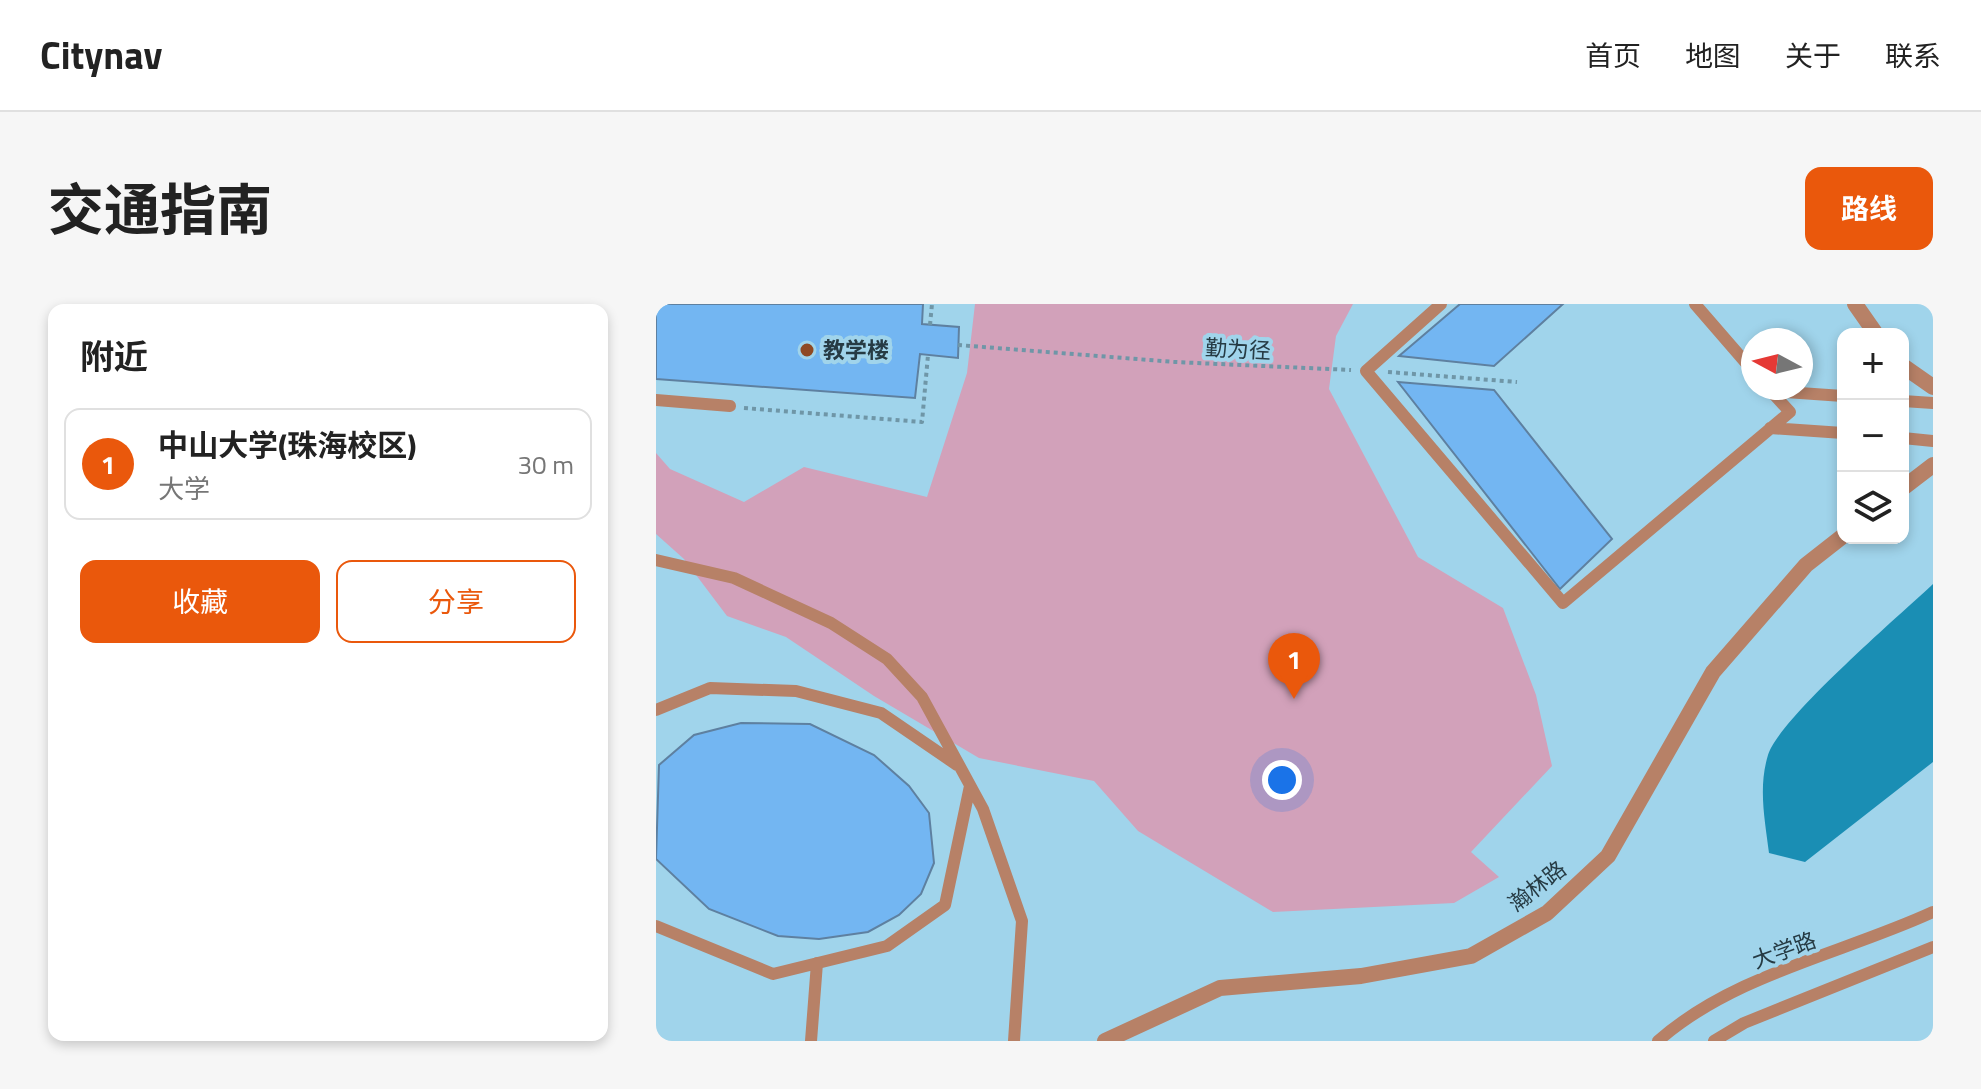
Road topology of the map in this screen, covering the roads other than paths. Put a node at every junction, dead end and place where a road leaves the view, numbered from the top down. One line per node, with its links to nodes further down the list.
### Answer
1 (1441, 304): 15 (lane)
2 (1695, 304): 5 (lane)
3 (1855, 304): 4 (street)
4 (1872, 328)
5 (1741, 357)
6 (1909, 370): 7 (street)
7 (1933, 387)
8 (1813, 394): 9 (lane)
9 (1837, 396)
10 (656, 400): 14 (lane)
11 (1779, 400): 15 (lane)
12 (1909, 401): 13 (lane)
13 (1933, 403)
14 (730, 406)
15 (1770, 428): 16 (lane)
16 (1837, 433)
17 (1909, 439): 18 (lane)
18 (1933, 441)
19 (1933, 465): 20 (street)
20 (1909, 483)
21 (1837, 541): 32 (street, 瀚林路)
22 (656, 560): 24 (lane)
23 (656, 710): 24 (lane)
24 (960, 767): 25 (lane)
25 (970, 786): 29 (lane); 31 (lane)
26 (1933, 912): 33 (lane, 大学路)
27 (656, 926): 29 (lane)
28 (1933, 947): 34 (lane)
29 (817, 963): 30 (lane)
30 (811, 1041)
31 (1014, 1041)
32 (1105, 1041)
33 (1658, 1041)
34 (1714, 1041)

